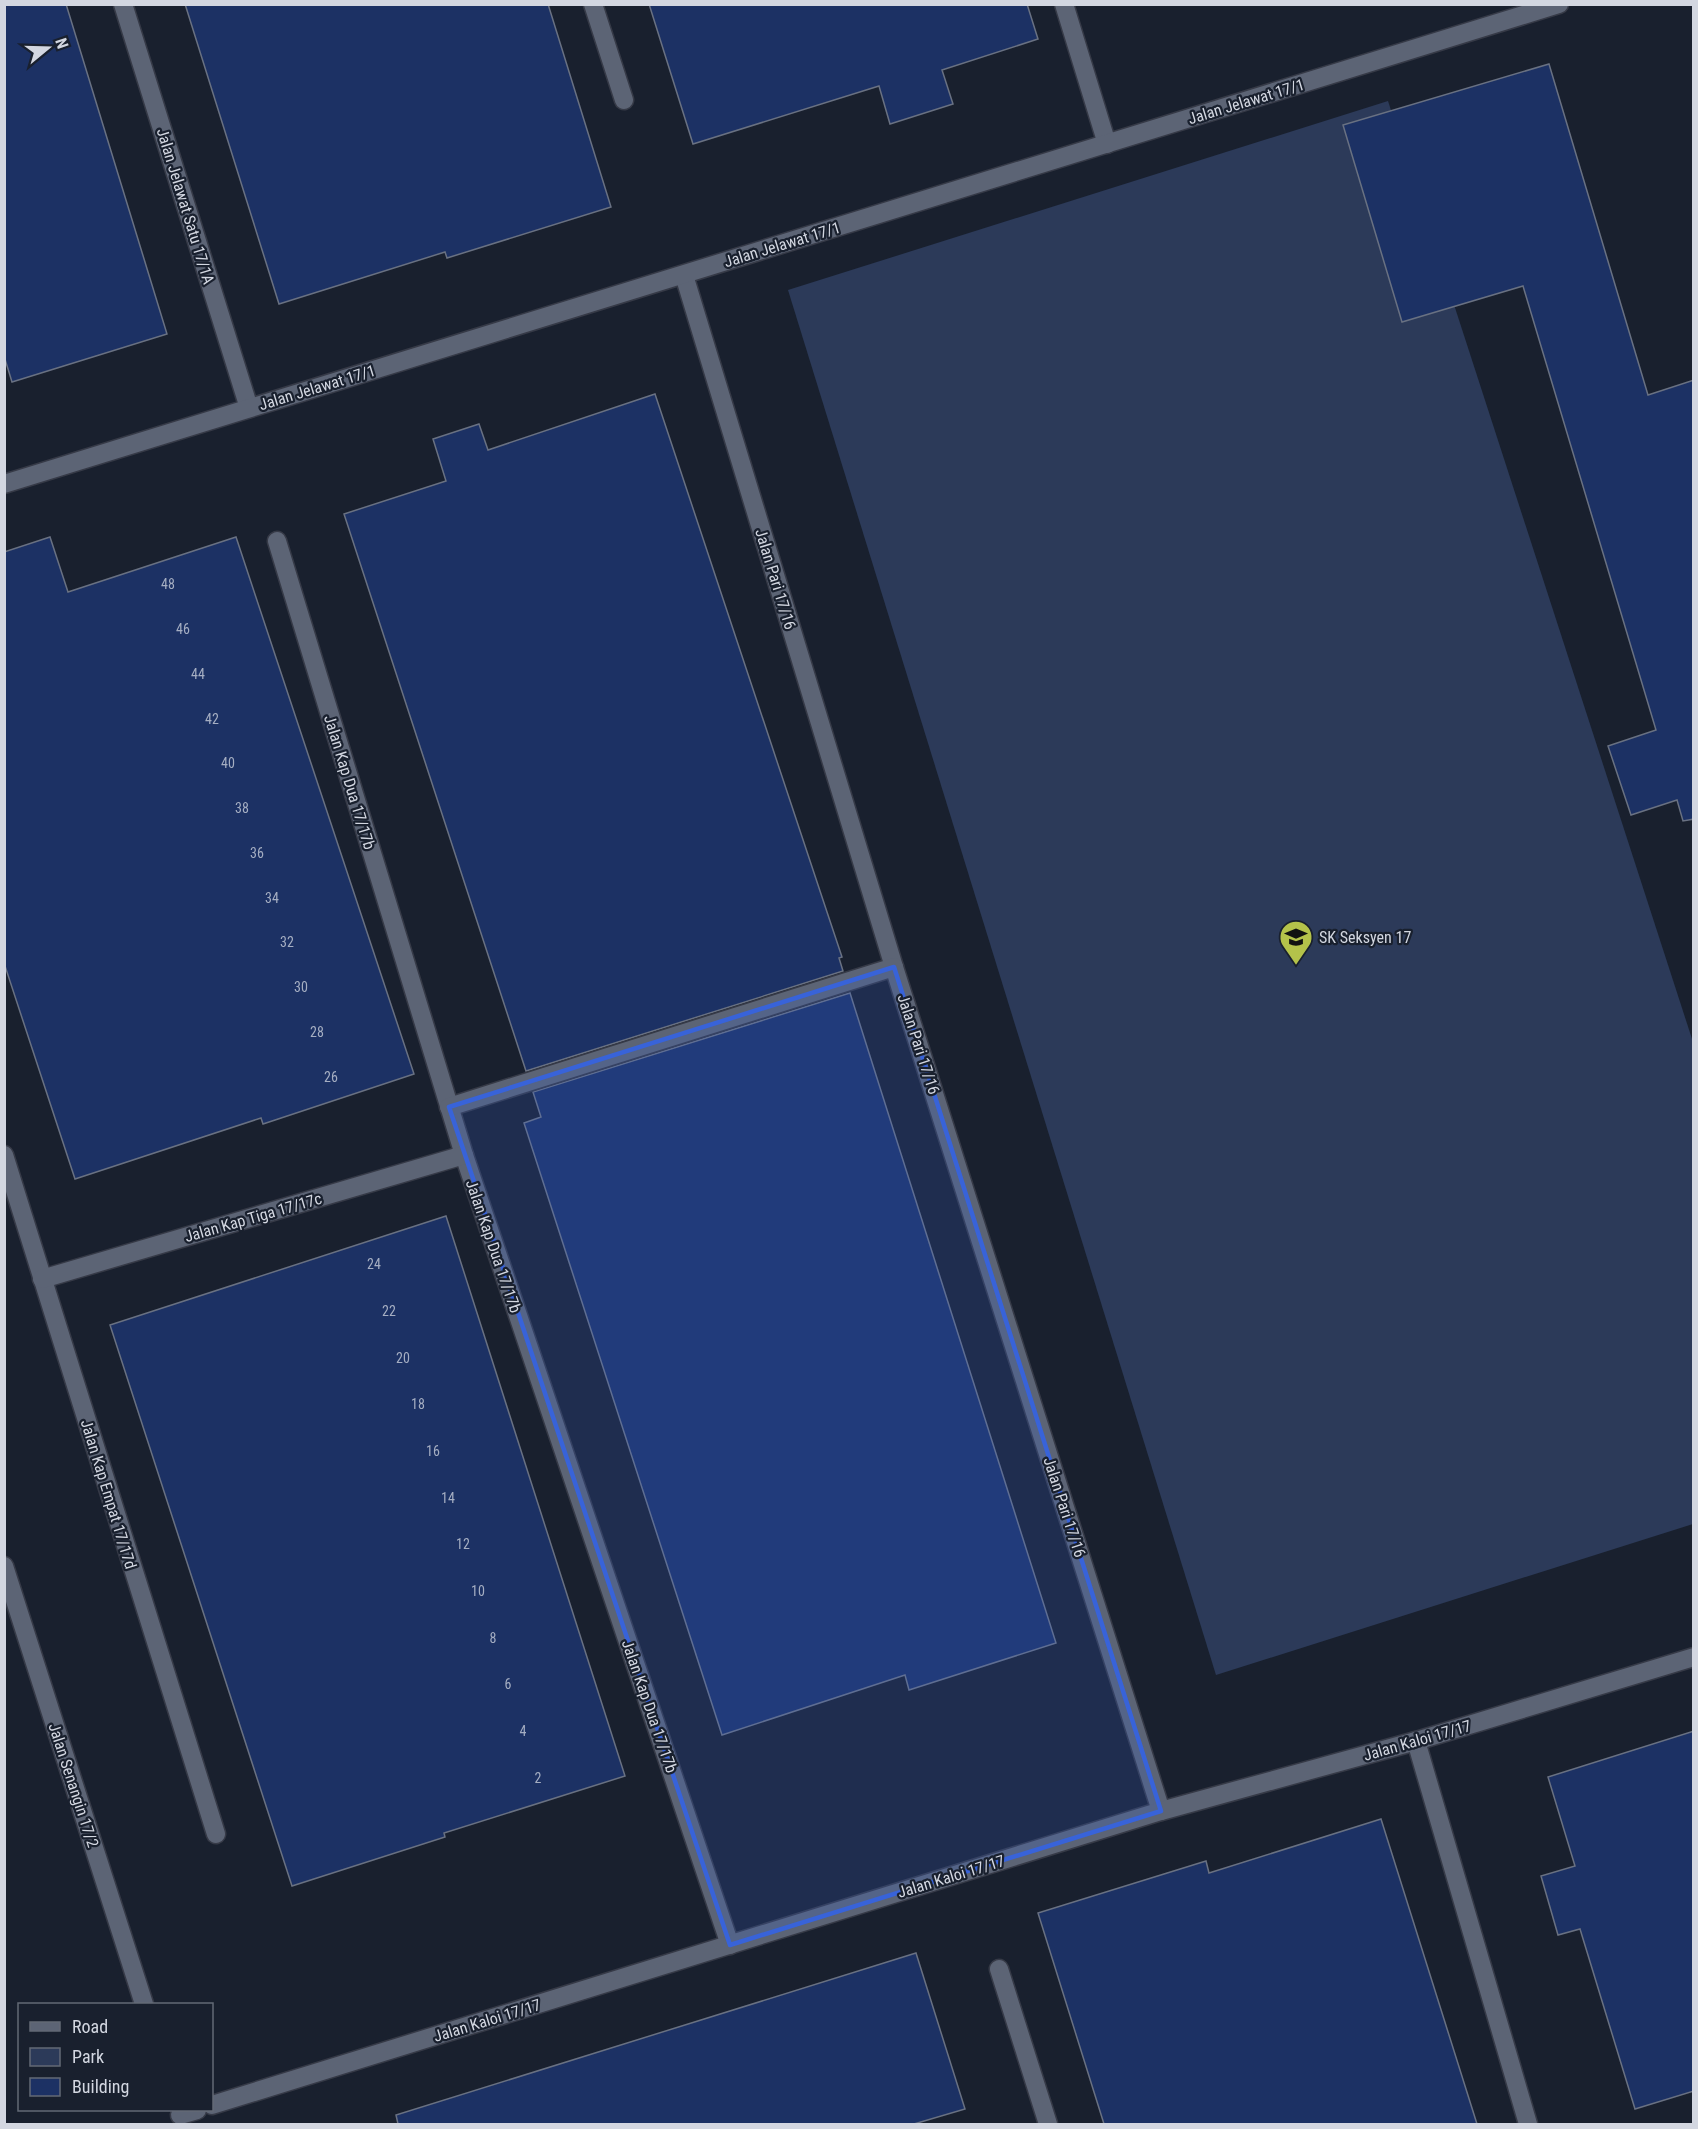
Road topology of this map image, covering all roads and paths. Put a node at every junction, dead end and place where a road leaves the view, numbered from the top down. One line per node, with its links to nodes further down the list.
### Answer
1 (123, 4): 8 (street, Jalan Jelawat Satu 17/1A)
2 (593, 4): 5 (street)
3 (1064, 4): 6 (street)
4 (1559, 4): 6 (street, Jalan Jelawat 17/1)
5 (624, 100)
6 (1107, 144): 7 (street, Jalan Jelawat 17/1)
7 (684, 274): 8 (street, Jalan Jelawat 17/1); 11 (street, Jalan Pari 17/16)
8 (249, 408): 9 (street, Jalan Jelawat 17/1)
9 (4, 484)
10 (277, 541): 12 (street, Jalan Kap Dua 17/17b)
11 (894, 968): 12 (street); 19 (street, Jalan Pari 17/16)
12 (449, 1107): 14 (street, Jalan Kap Dua 17/17b)
13 (4, 1155): 15 (street, Jalan Kap Empat 17/17d)
14 (464, 1155): 15 (street, Jalan Kap Tiga 17/17c); 21 (street, Jalan Kap Dua 17/17b)
15 (42, 1279): 20 (street, Jalan Kap Empat 17/17d)
16 (4, 1566): 23 (street, Jalan Senangin 17/2)
17 (1694, 1657): 18 (street, Jalan Kaloi 17/17)
18 (1416, 1741): 19 (street, Jalan Kaloi 17/17); 26 (street)
19 (1161, 1811): 21 (street, Jalan Kaloi 17/17)
20 (216, 1834)
21 (730, 1945): 24 (street, Jalan Kaloi 17/17)
22 (999, 1969): 25 (street)
23 (144, 2003)
24 (213, 2105)
25 (1048, 2124)
26 (1528, 2124)

